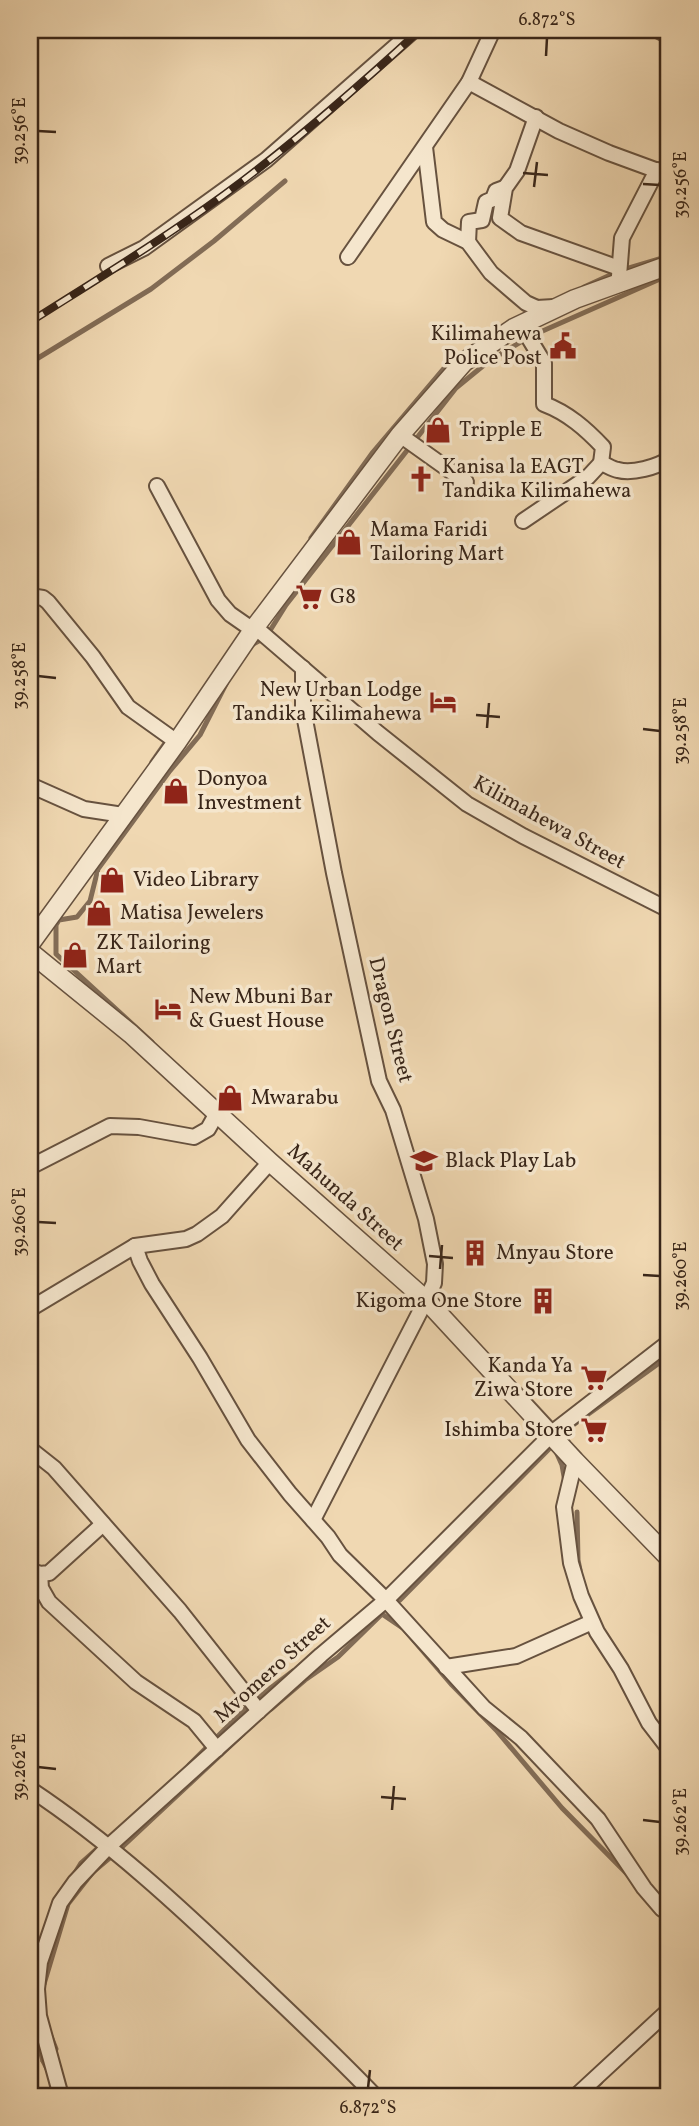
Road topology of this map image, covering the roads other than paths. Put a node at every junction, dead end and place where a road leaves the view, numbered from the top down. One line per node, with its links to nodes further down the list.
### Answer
1 (414, 30): 13 (street)
2 (493, 30): 5 (street)
3 (657, 30): 4 (street)
4 (669, 36)
5 (469, 82): 6 (street); 7 (street)
6 (536, 117): 8 (street); 9 (street)
7 (425, 147): 10 (street); 11 (street)
8 (663, 172): 14 (street)
9 (505, 188): 10 (street); 14 (street)
10 (468, 242): 15 (street)
11 (348, 257)
12 (669, 265): 14 (street)
13 (107, 266)
14 (619, 276): 15 (street)
15 (559, 306): 16 (street)
16 (521, 325): 17 (street); 19 (street)
17 (400, 435): 20 (street); 24 (street)
18 (669, 458): 19 (street)
19 (601, 463): 22 (street)
20 (466, 482)
21 (157, 486): 24 (street, Kilimahewa Street)
22 (523, 521)
23 (30, 596): 26 (street)
24 (254, 629): 25 (street, Kilimahewa Street); 26 (street)
25 (303, 668): 29 (street, Kilimahewa Street); 36 (street, Dragon Street)
26 (177, 742): 28 (street)
27 (30, 785): 28 (street)
28 (122, 815): 30 (street)
29 (669, 910)
30 (30, 944)
31 (30, 952): 32 (street, Mahunda Street)
32 (217, 1114): 33 (street, Mahunda Street); 34 (street)
33 (270, 1162): 35 (street); 36 (street, Mahunda Street)
34 (30, 1167)
35 (135, 1246): 37 (street); 42 (street)
36 (426, 1300): 39 (street, Mahunda Street); 42 (street, Dragon Street)
37 (30, 1309)
38 (669, 1342): 39 (street, Mvomero Street)
39 (552, 1433): 41 (street, Mahunda Street); 46 (street, Mvomero Street)
40 (30, 1449): 43 (street)
41 (575, 1461): 44 (street, Mahunda Street); 47 (street)
42 (313, 1520): 46 (street)
43 (103, 1524): 45 (street); 49 (street)
44 (669, 1558)
45 (35, 1572): 50 (street)
46 (386, 1600): 48 (street); 49 (street, Mvomero Street)
47 (592, 1622): 48 (street); 51 (street)
48 (446, 1667): 54 (street)
49 (259, 1711): 50 (street, Mvomero Street)
50 (216, 1749): 53 (street, Mvomero Street)
51 (669, 1749)
52 (30, 1788): 53 (street)
53 (109, 1846): 56 (street, Mvomero Street); 58 (street)
54 (669, 1913)
55 (669, 2010): 59 (street)
56 (34, 2012): 57 (street, Mvomero Street)
57 (61, 2096)
58 (375, 2096)
59 (576, 2096)

